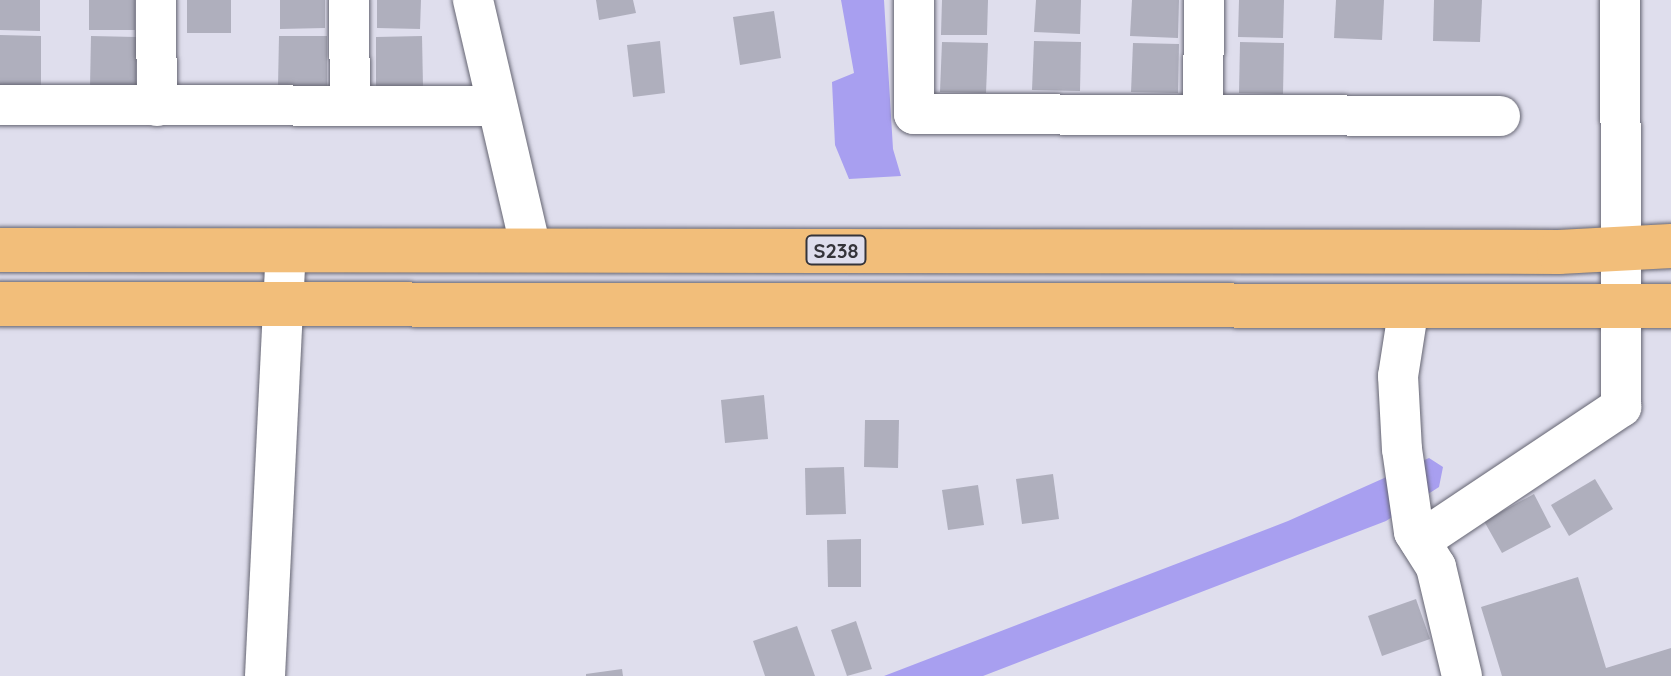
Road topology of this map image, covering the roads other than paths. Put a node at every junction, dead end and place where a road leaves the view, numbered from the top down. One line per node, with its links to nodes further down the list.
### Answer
1 (156, 0): 8 (street)
2 (349, 0): 9 (street)
3 (473, 0): 10 (street)
4 (914, 0): 11 (street)
5 (1204, 0): 11 (street)
6 (1620, 0): 13 (street)
7 (0, 105): 8 (street)
8 (157, 106): 9 (street)
9 (350, 106): 10 (street)
10 (497, 106): 15 (street)
11 (1203, 115): 12 (street)
12 (1500, 116)
13 (1618, 244): 14 (main road, S238); 15 (main road, S238); 21 (street)
14 (1671, 246)
15 (531, 249): 17 (main road, S238)
16 (0, 250): 17 (main road, S238)
17 (286, 251): 19 (street)
18 (0, 304): 19 (main road)
19 (288, 305): 20 (main road); 24 (street)
20 (1409, 306): 21 (main road); 23 (street)
21 (1620, 306): 22 (main road); 23 (street)
22 (1671, 306)
23 (1420, 541): 25 (street)
24 (265, 676)
25 (1462, 676)

